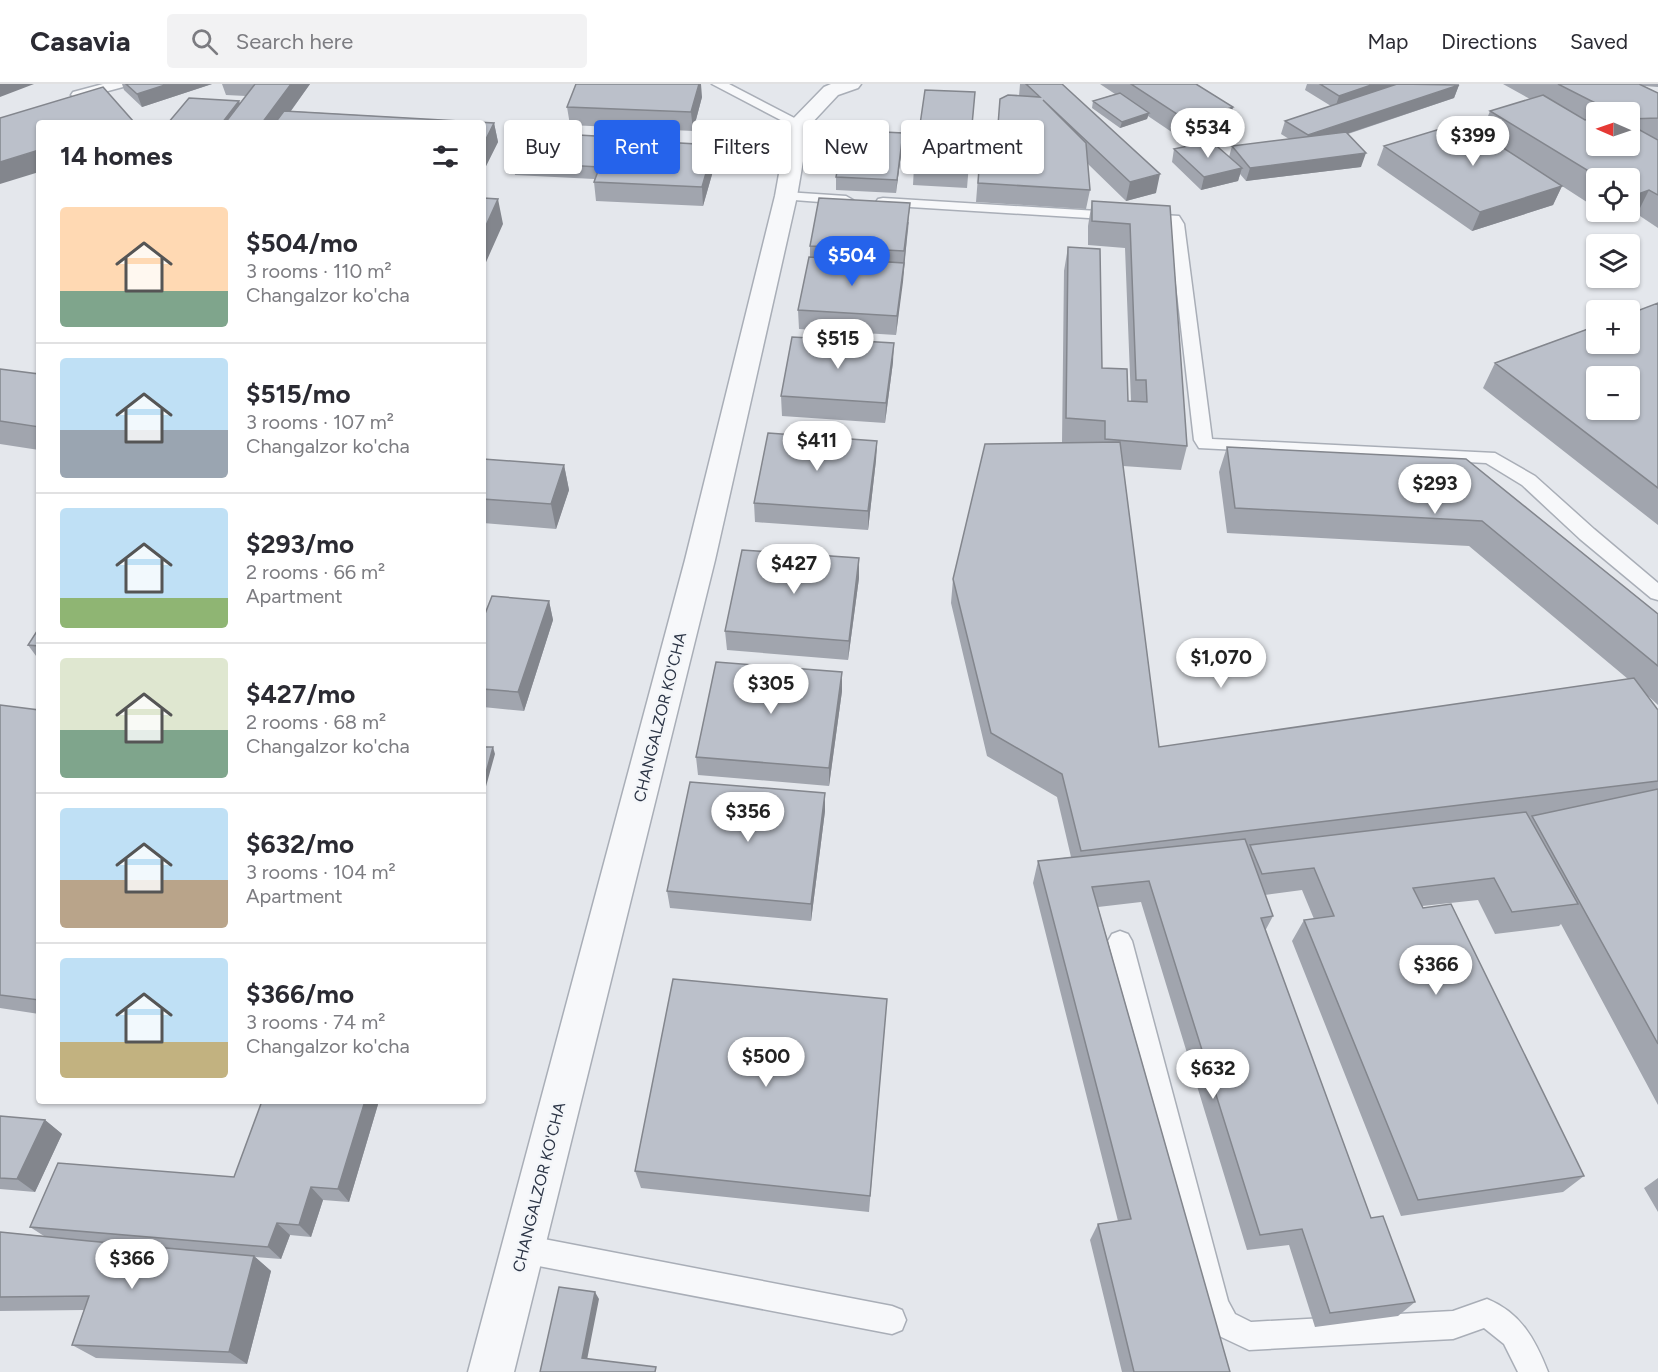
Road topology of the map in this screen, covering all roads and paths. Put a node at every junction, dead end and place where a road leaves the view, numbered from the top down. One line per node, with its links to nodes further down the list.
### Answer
1 (118, 84): 4 (lane)
2 (719, 84): 5 (lane)
3 (851, 84): 5 (street)
4 (77, 96)
5 (799, 124): 6 (street, CHANGALZOR KO'CHA)
6 (786, 196): 7 (lane); 9 (street, CHANGALZOR KO'CHA)
7 (1658, 593)
8 (1120, 941): 12 (lane)
9 (523, 1249): 10 (lane); 11 (street, CHANGALZOR KO'CHA)
10 (892, 1320)
11 (491, 1372)
12 (1534, 1372)

